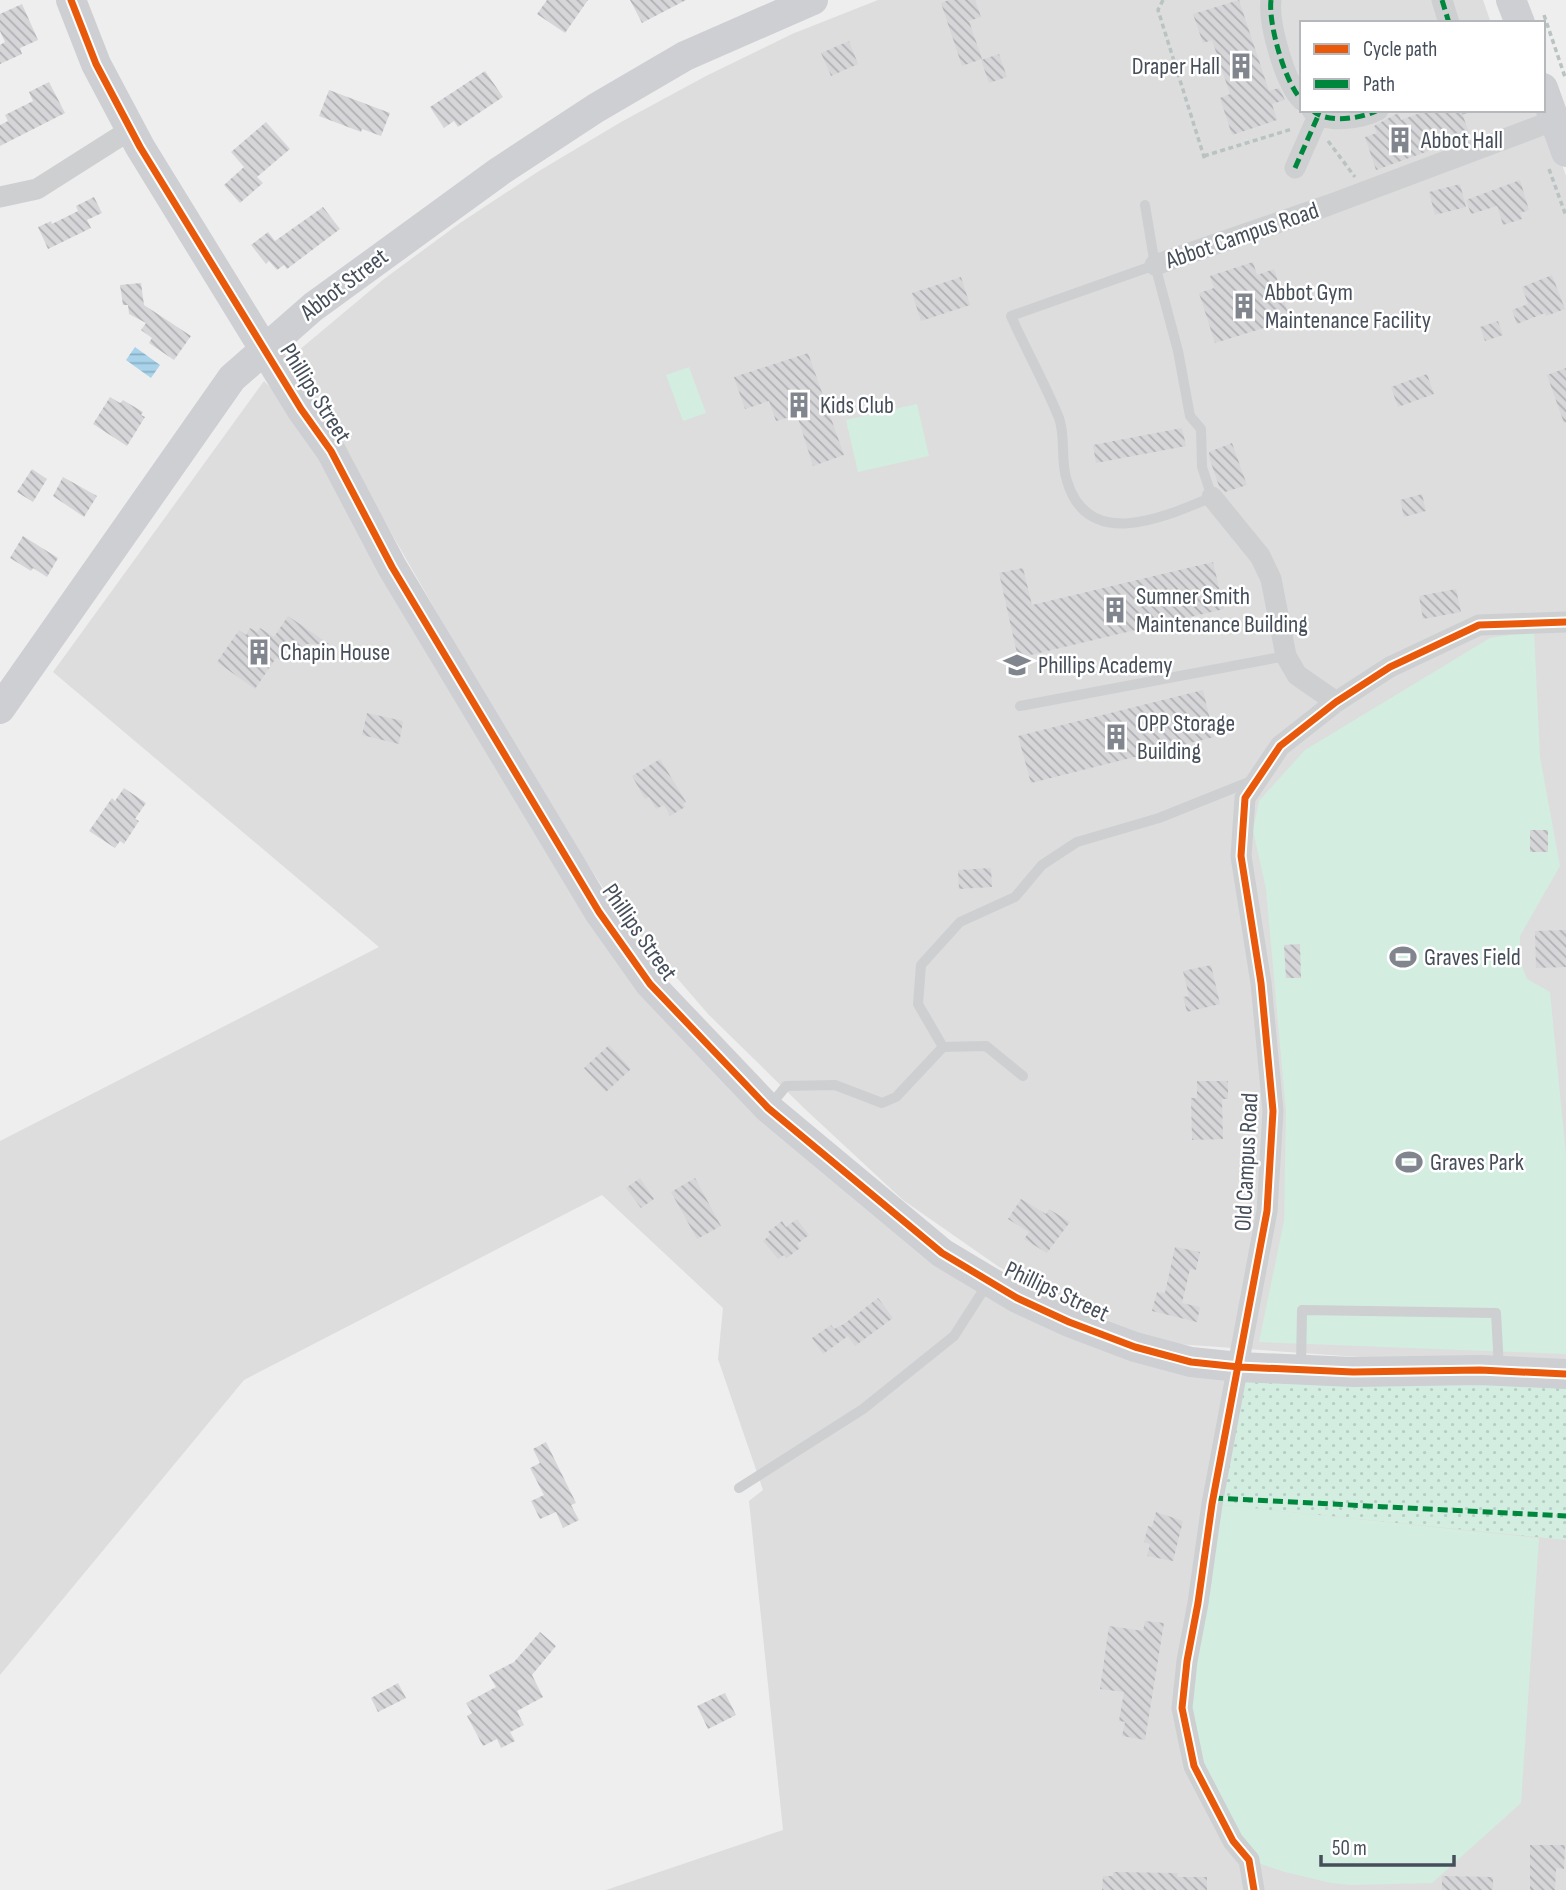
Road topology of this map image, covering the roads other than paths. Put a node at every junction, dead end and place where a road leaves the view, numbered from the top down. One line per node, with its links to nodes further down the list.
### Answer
1 (71, 0): 13 (street, Phillips Street)
2 (813, 0): 19 (street, Abbot Street)
3 (1271, 0): 9 (street)
4 (1444, 0): 7 (street)
5 (1511, 0): 6 (street)
6 (1531, 18)
7 (1449, 21)
8 (1545, 93): 12 (street)
9 (1300, 98)
10 (1372, 112): 11 (street)
11 (1315, 116): 15 (street)
12 (1555, 120): 14 (street); 18 (street, Abbot Campus Road)
13 (130, 130): 16 (street); 19 (street, Phillips Street)
14 (1566, 152)
15 (1296, 168)
16 (0, 197)
17 (1145, 205): 18 (lane)
18 (1155, 265): 20 (lane, Abbot Campus Road); 20 (lane)
19 (264, 348): 25 (street, Abbot Street); 29 (street, Phillips Street)
20 (1212, 497): 22 (street, Abbot Campus Road)
21 (1566, 622): 23 (street, Old Campus Road)
22 (1286, 656): 23 (street, Abbot Campus Road); 24 (lane)
23 (1336, 702): 26 (street, Old Campus Road)
24 (1020, 706)
25 (0, 709)
26 (1256, 779): 27 (lane); 31 (street, Old Campus Road)
27 (943, 1047): 28 (lane); 29 (lane)
28 (1023, 1076)
29 (768, 1108): 30 (street, Phillips Street)
30 (989, 1281): 31 (street, Phillips Street); 35 (lane)
31 (1239, 1367): 32 (street, Phillips Street); 36 (street, Old Campus Road)
32 (1301, 1370): 33 (street, Phillips Street); 33 (lane)
33 (1499, 1371): 34 (street, Phillips Street)
34 (1566, 1374)
35 (739, 1488)
36 (1254, 1890)

